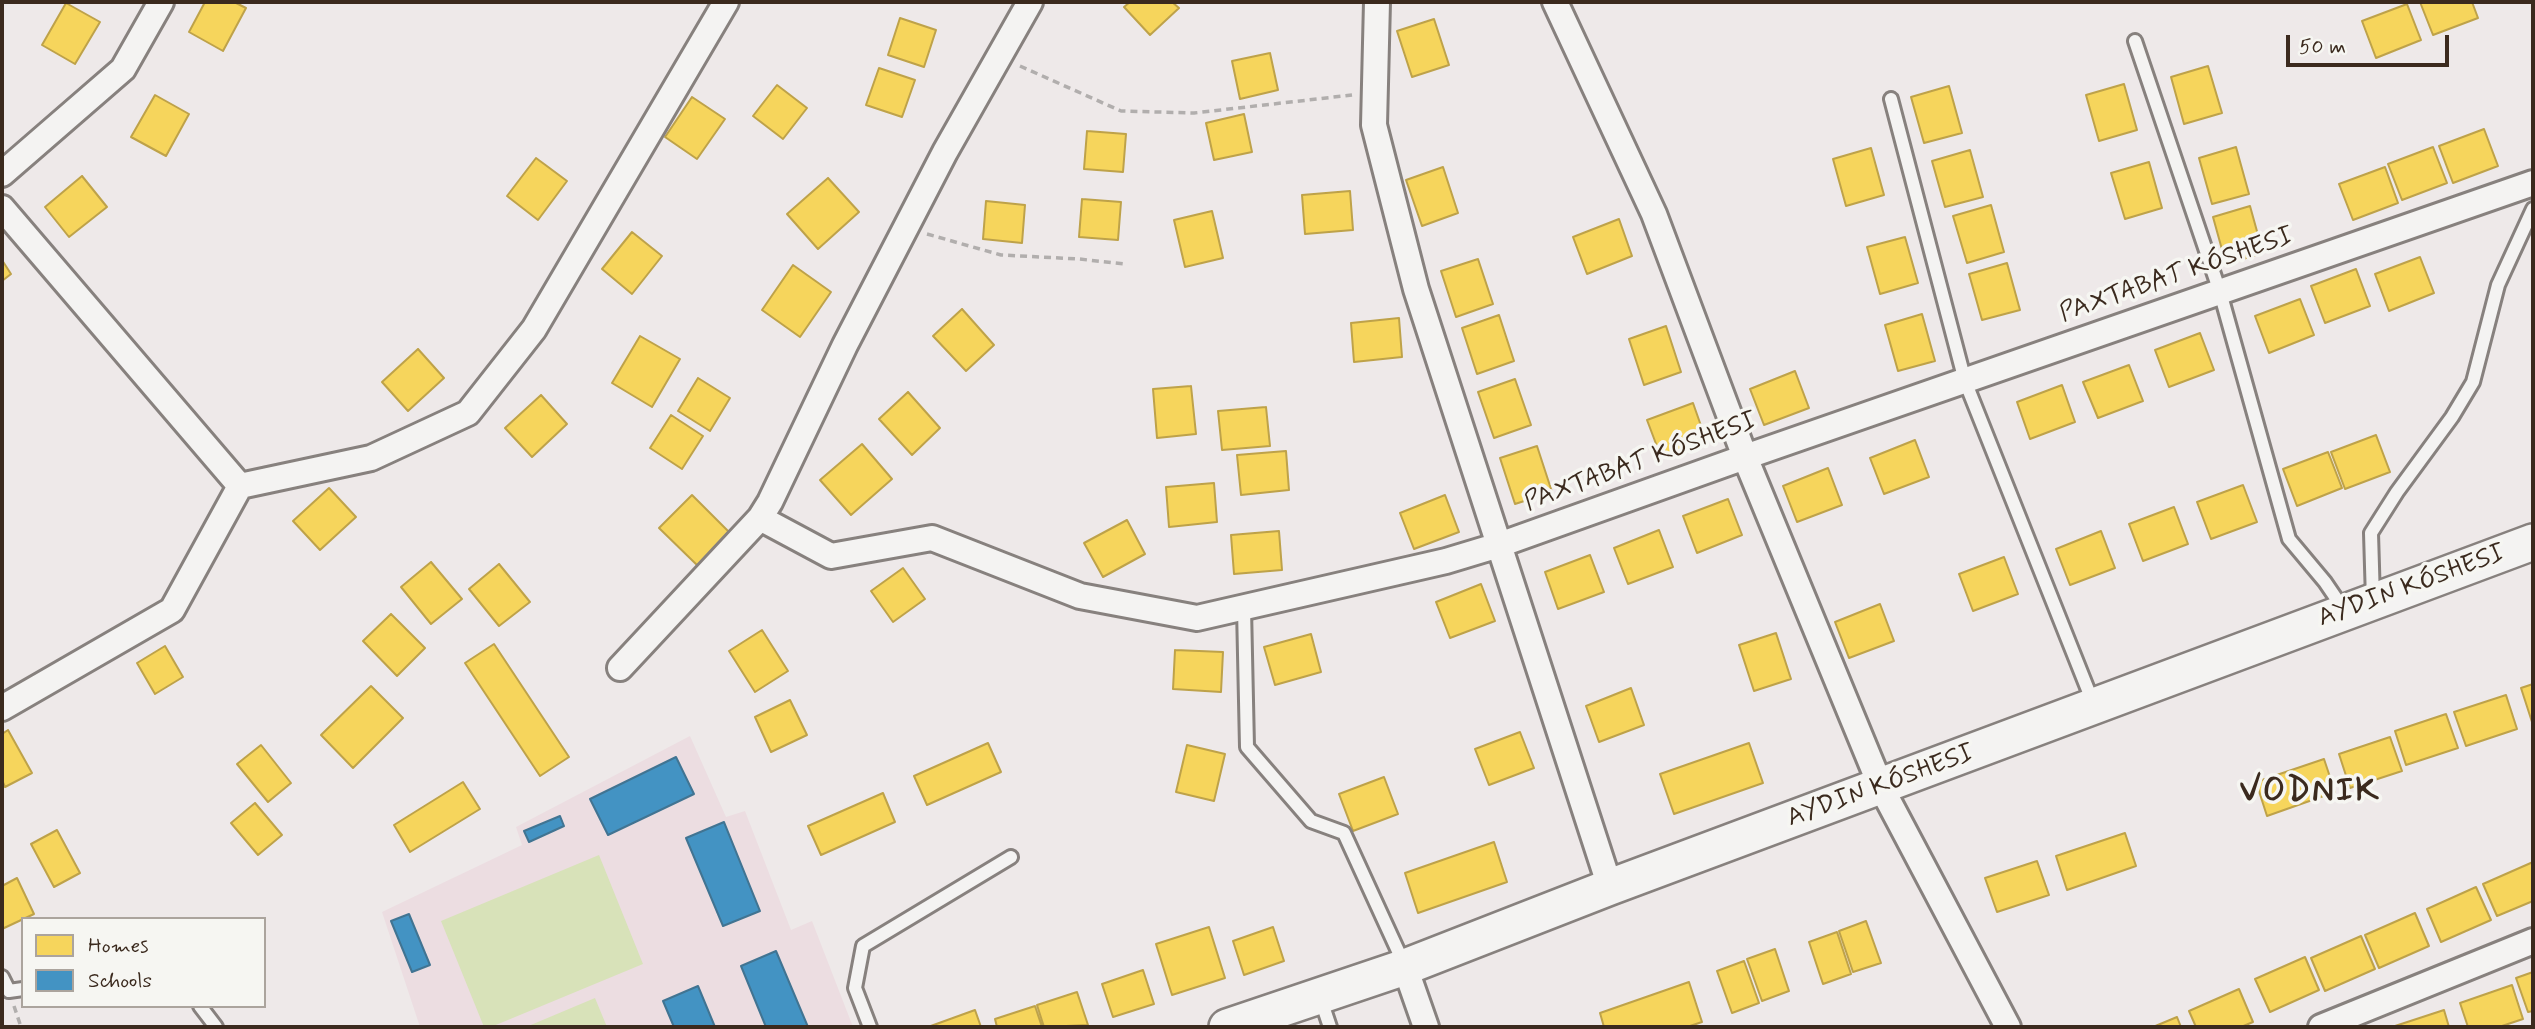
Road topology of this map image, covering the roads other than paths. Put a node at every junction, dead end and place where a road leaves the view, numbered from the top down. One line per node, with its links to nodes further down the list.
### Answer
1 (161, 2): 8 (street)
2 (726, 2): 15 (street)
3 (1030, 2): 16 (street)
4 (1377, 2): 18 (street)
5 (1555, 2): 14 (street)
6 (2135, 41): 12 (lane)
7 (1891, 99): 13 (lane)
8 (2, 174)
9 (2533, 183): 12 (street, PAXTABAT KÓSHESI)
10 (2, 208): 15 (street)
11 (2533, 209): 19 (lane)
12 (2220, 292): 13 (street, PAXTABAT KÓSHESI); 19 (lane)
13 (1965, 381): 14 (street, PAXTABAT KÓSHESI); 22 (lane)
14 (1745, 457): 18 (street, PAXTABAT KÓSHESI); 24 (street)
15 (240, 486): 23 (street)
16 (760, 518): 20 (street, PAXTABAT KÓSHESI); 21 (street)
17 (2533, 542): 19 (street)
18 (1499, 545): 20 (street, PAXTABAT KÓSHESI); 26 (street)
19 (2359, 606): 22 (street)
20 (1244, 608): 28 (lane)
21 (620, 667)
22 (2095, 706): 24 (street)
23 (2, 708)
24 (1881, 787): 26 (street); 37 (street)
25 (1011, 857): 34 (lane)
26 (1610, 887): 28 (street)
27 (2533, 942): 38 (street)
28 (1405, 967): 32 (street); 36 (street)
29 (2, 977): 30 (lane)
30 (21, 989)
31 (202, 1008): 33 (lane)
32 (1325, 1012): 35 (street)
33 (216, 1027)
34 (870, 1027)
35 (1227, 1027)
36 (1426, 1027)
37 (2008, 1027)
38 (2321, 1027)

